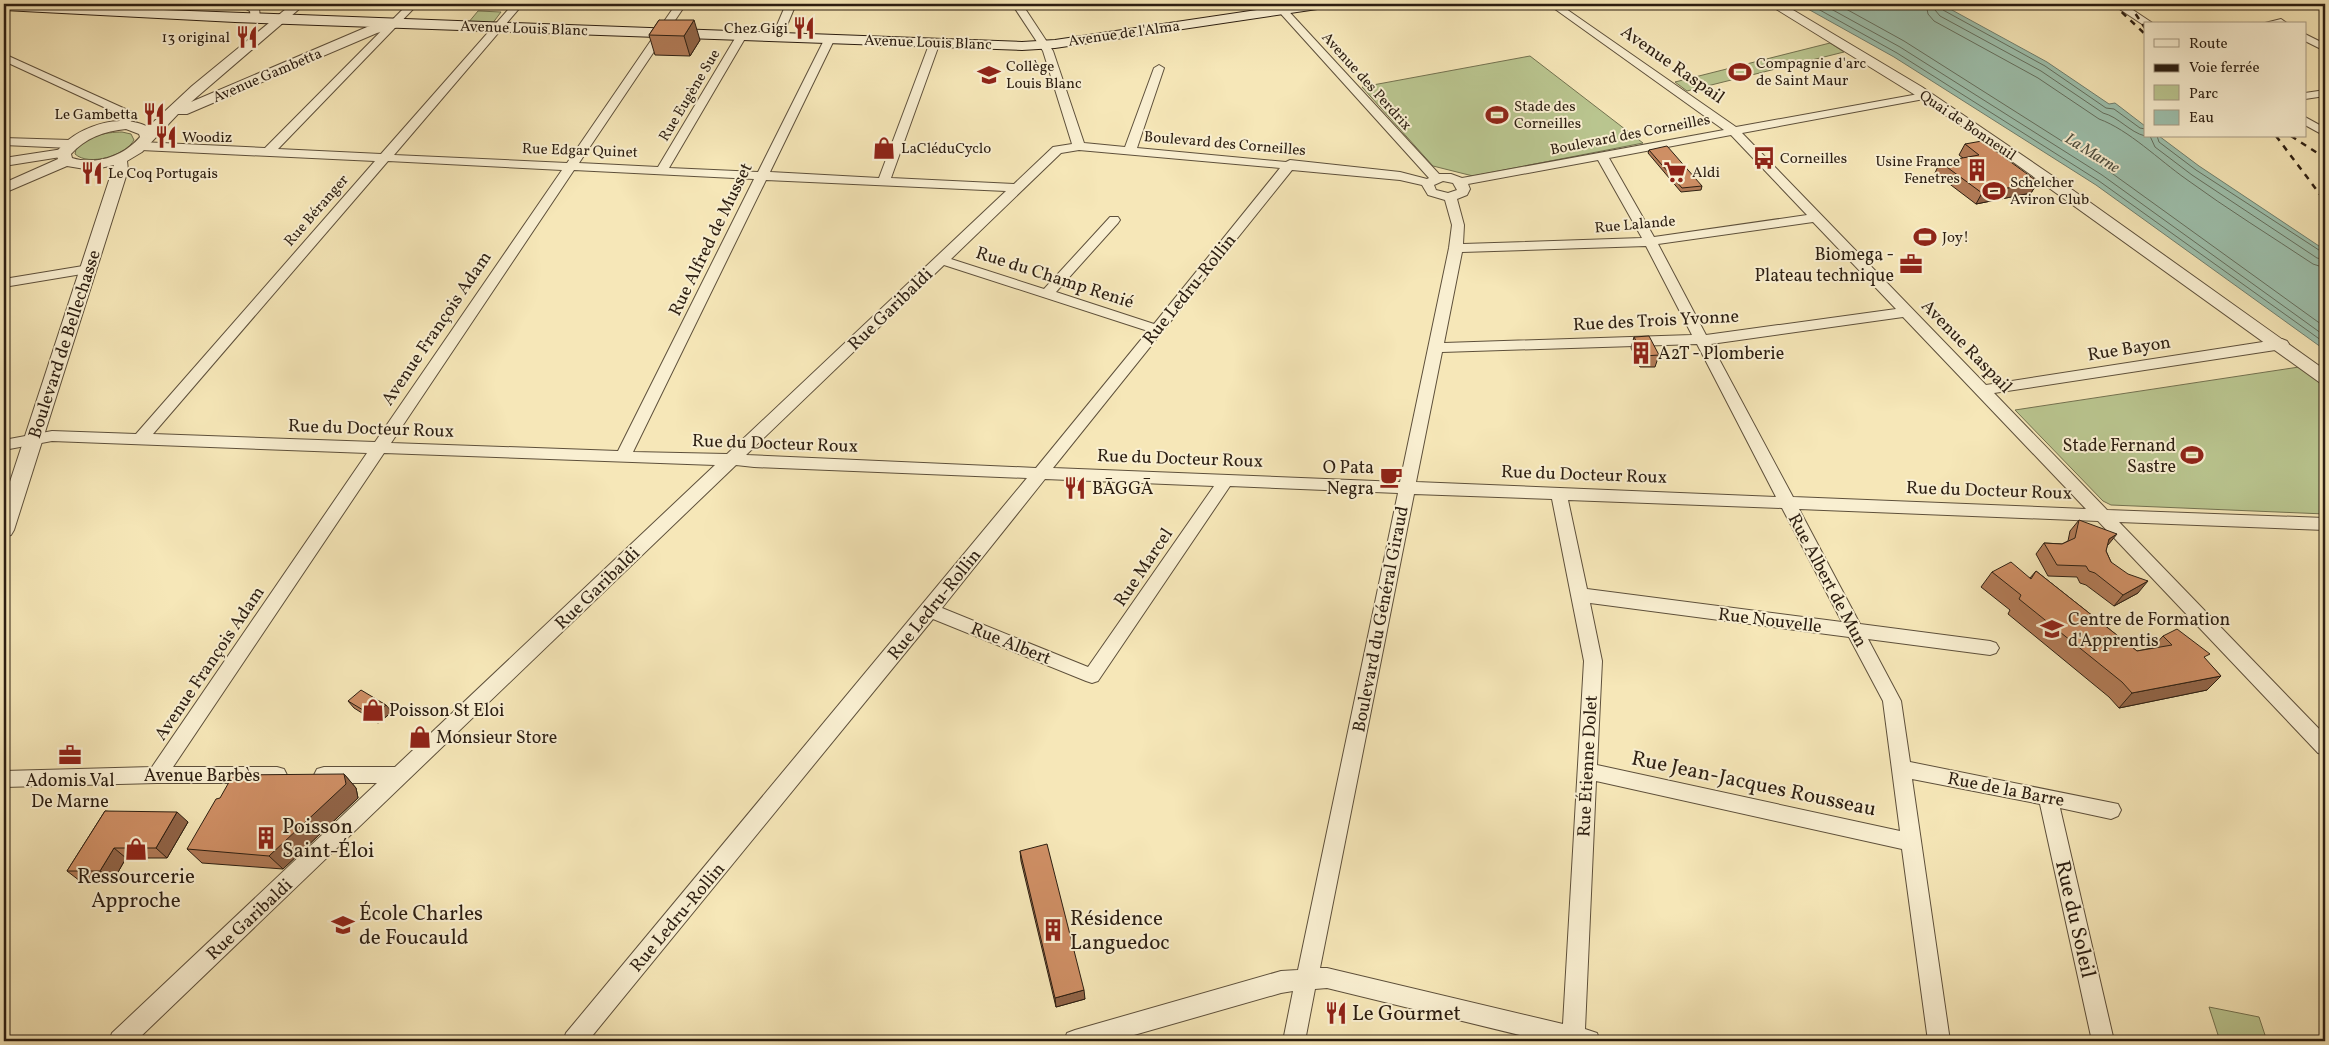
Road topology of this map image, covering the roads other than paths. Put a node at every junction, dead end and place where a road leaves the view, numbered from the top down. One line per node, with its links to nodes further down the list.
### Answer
1 (242, 4): 15 (street)
2 (299, 4): 16 (street)
3 (413, 4): 19 (street)
4 (518, 4): 20 (street, Rue Béranger)
5 (682, 4): 21 (street, Avenue François Adam)
6 (792, 4): 23 (street)
7 (1018, 4): 27 (street)
8 (1324, 4): 14 (main road, Avenue de l'Alma)
9 (1554, 4): 37 (street, Avenue Raspail)
10 (1774, 4): 32 (street, Quai de Bonneuil)
11 (2116, 4): 17 (street)
12 (2130, 4): 18 (street)
13 (4, 6): 15 (main road, Avenue Louis Blanc)
14 (1280, 7): 27 (main road, Avenue de l'Alma); 54 (street, Avenue des Perdrix)
15 (255, 18): 16 (main road, Avenue Louis Blanc)
16 (281, 20): 19 (main road, Avenue Louis Blanc); 34 (street)
17 (2146, 22)
18 (2156, 22)
19 (392, 24): 20 (main road, Avenue Louis Blanc); 34 (street, Avenue Gambetta); 43 (street)
20 (496, 27): 21 (main road, Avenue Louis Blanc); 47 (street, Rue Béranger)
21 (661, 33): 22 (main road, Avenue Louis Blanc); 50 (street, Avenue François Adam)
22 (742, 36): 23 (main road, Avenue Louis Blanc); 51 (street, Rue Eugène Sue)
23 (777, 36): 24 (main road, Avenue Louis Blanc)
24 (830, 38): 26 (main road, Avenue Louis Blanc); 52 (street, Rue Alfred de Musset)
25 (2306, 38): 28 (street)
26 (935, 42): 27 (main road, Avenue Louis Blanc); 53 (street)
27 (1044, 45): 41 (street)
28 (2325, 48)
29 (4, 57): 36 (street)
30 (1159, 68): 42 (street)
31 (2325, 93): 33 (street)
32 (1924, 96): 37 (street, Boulevard des Corneilles); 70 (street, Quai de Bonneuil)
33 (2306, 96)
34 (169, 116): 39 (street, Avenue Gambetta)
35 (2306, 121): 38 (street)
36 (122, 126): 39 (street); 44 (street)
37 (1733, 131): 45 (street, Boulevard des Corneilles); 59 (street, Avenue Raspail)
38 (2325, 133)
39 (142, 137): 43 (street, Rue Edgar Quinet); 46 (street, Avenue Gambetta)
40 (4, 141): 44 (street)
41 (1079, 146): 42 (street, Boulevard des Corneilles); 57 (street, Rue Garibaldi)
42 (1130, 150): 49 (street, Boulevard des Corneilles)
43 (268, 152): 47 (street, Rue Edgar Quinet)
44 (66, 153): 46 (street, Avenue Gambetta); 48 (street); 56 (street)
45 (1602, 156): 55 (street, Boulevard des Corneilles); 61 (street, Rue Albert de Mun)
46 (119, 158): 64 (street, Boulevard de Bellechasse)
47 (384, 158): 50 (street, Rue Edgar Quinet); 75 (street, Rue Béranger)
48 (4, 162)
49 (1290, 164): 54 (street, Boulevard des Corneilles); 68 (street, Rue Ledru-Rollin)
50 (571, 166): 51 (street, Rue Edgar Quinet); 77 (street, Avenue François Adam)
51 (662, 170): 52 (street, Rue Edgar Quinet)
52 (763, 175): 53 (street, Rue Edgar Quinet); 78 (street, Rue Alfred de Musset)
53 (884, 180): 57 (street, Rue Edgar Quinet)
54 (1432, 180): 55 (street); 58 (street)
55 (1461, 182): 58 (street)
56 (4, 188)
57 (1018, 188): 63 (street, Rue Garibaldi)
58 (1450, 197): 62 (street, Boulevard du Général Giraud)
59 (1816, 218): 61 (street, Rue Lalande); 67 (street, Avenue Raspail)
60 (1114, 220): 66 (street)
61 (1648, 240): 62 (street, Rue Lalande); 69 (street, Rue Albert de Mun)
62 (1456, 248): 71 (street, Boulevard du Général Giraud)
63 (942, 260): 66 (street, Rue du Champ Renié); 79 (street, Rue Garibaldi)
64 (89, 269): 65 (street); 74 (street, Boulevard de Bellechasse)
65 (4, 283)
66 (1047, 294): 68 (street, Rue du Champ Renié)
67 (1907, 312): 69 (street, Rue des Trois Yvonne); 73 (street, Avenue Raspail)
68 (1156, 329): 80 (street, Rue Ledru-Rollin)
69 (1700, 340): 71 (street, Rue des Trois Yvonne); 84 (street, Rue Albert de Mun)
70 (2280, 344): 72 (street, Quai de Bonneuil); 73 (street, Rue Bayon)
71 (1435, 348): 82 (street, Boulevard du Général Giraud)
72 (2325, 378)
73 (1982, 390): 85 (street, Avenue Raspail)
74 (33, 439): 75 (street, Rue du Docteur Roux); 76 (street, Rue du Docteur Roux); 87 (street, Boulevard de Bellechasse)
75 (140, 439): 77 (street, Rue du Docteur Roux)
76 (4, 445)
77 (379, 448): 78 (street, Rue du Docteur Roux); 96 (street, Avenue François Adam)
78 (623, 457): 79 (street, Rue du Docteur Roux)
79 (733, 459): 80 (street, Rue du Docteur Roux); 97 (street, Rue Garibaldi)
80 (1041, 472): 81 (street, Rue du Docteur Roux); 89 (street, Rue Ledru-Rollin)
81 (1226, 480): 82 (street, Rue du Docteur Roux); 92 (street, Rue Marcel)
82 (1405, 488): 83 (street, Rue du Docteur Roux); 102 (street, Boulevard du Général Giraud)
83 (1559, 493): 84 (street, Rue du Docteur Roux); 88 (street, Rue Étienne Dolet)
84 (1786, 502): 85 (street, Rue du Docteur Roux); 90 (street, Rue Albert de Mun)
85 (2102, 515): 86 (street, Rue du Docteur Roux); 93 (street, Avenue Raspail)
86 (2325, 524)
87 (4, 530)
88 (1580, 595): 90 (street, Rue Nouvelle); 95 (street, Rue Étienne Dolet)
89 (930, 610): 92 (street, Rue Albert); 105 (street, Rue Ledru-Rollin)
90 (1854, 631): 91 (street, Rue Nouvelle); 94 (street, Rue Albert de Mun)
91 (1990, 648)
92 (1092, 676)
93 (2325, 746)
94 (1901, 768): 99 (street, Rue de la Barre); 101 (street, Rue Albert de Mun)
95 (1587, 771): 101 (street, Rue Jean-Jacques Rousseau); 103 (street, Rue Étienne Dolet)
96 (157, 775): 97 (street, Avenue Barbès); 98 (street, Avenue Barbès)
97 (401, 775): 104 (street, Rue Garibaldi)
98 (4, 779)
99 (2048, 798): 100 (street, Rue de la Barre); 109 (street, Rue du Soleil)
100 (2111, 810)
101 (1911, 842): 108 (street, Rue Albert de Mun)
102 (1308, 978): 103 (street); 106 (street); 107 (street, Boulevard du Général Giraud)
103 (1578, 1040)
104 (120, 1041)
105 (574, 1041)
106 (1075, 1041)
107 (1294, 1041)
108 (1939, 1041)
109 (2103, 1041)

